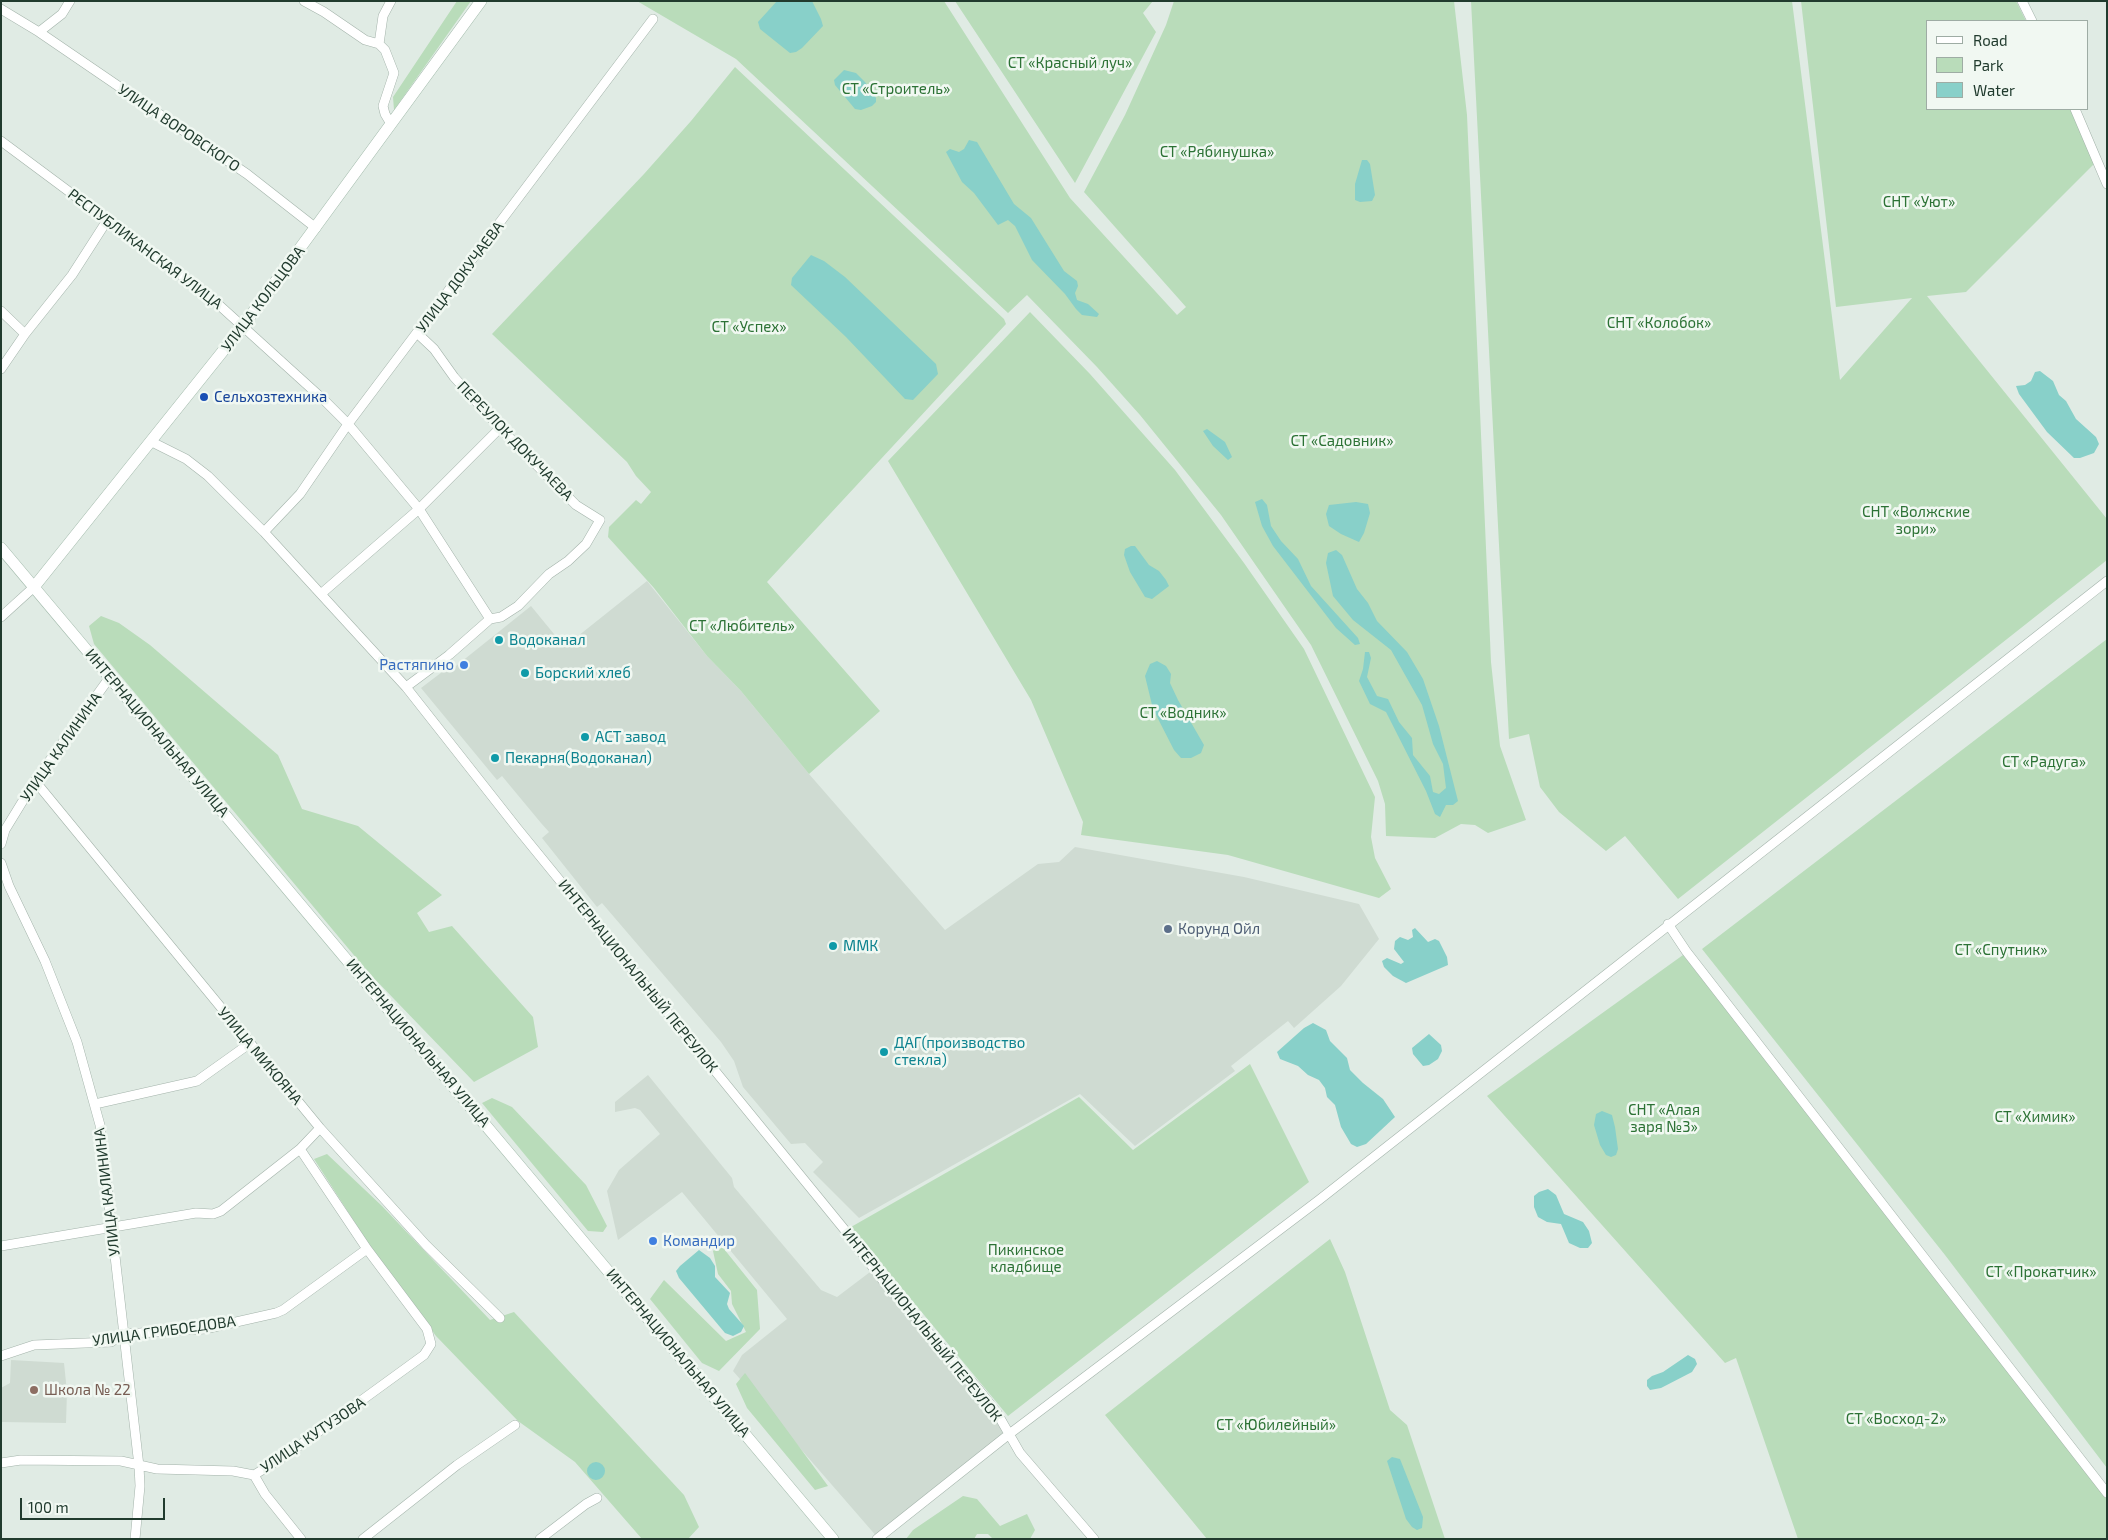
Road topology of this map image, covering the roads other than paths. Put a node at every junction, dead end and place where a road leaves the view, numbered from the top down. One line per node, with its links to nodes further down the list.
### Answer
1 (70, 1): 9 (street)
2 (304, 1): 10 (street)
3 (391, 1): 10 (street)
4 (481, 1): 12 (main road, УЛИЦА КОЛЬЦОВА)
5 (2022, 1): 8 (street)
6 (1, 9): 9 (street, УЛИЦА ВОРОВСКОГО)
7 (652, 19): 19 (street, УЛИЦА ДОКУЧАЕВА)
8 (2032, 20)
9 (39, 32): 16 (street, УЛИЦА ВОРОВСКОГО)
10 (379, 44): 12 (street)
11 (2075, 110): 14 (street)
12 (391, 124): 16 (main road, УЛИЦА КОЛЬЦОВА)
13 (1, 141): 15 (street, РЕСПУБЛИКАНСКАЯ УЛИЦА)
14 (2107, 184)
15 (108, 220): 18 (street, РЕСПУБЛИКАНСКАЯ УЛИЦА); 20 (street)
16 (316, 228): 18 (main road, УЛИЦА КОЛЬЦОВА)
17 (1, 311): 20 (street)
18 (244, 326): 22 (street, РЕСПУБЛИКАНСКАЯ УЛИЦА); 24 (main road, УЛИЦА КОЛЬЦОВА)
19 (418, 333): 22 (street, УЛИЦА ДОКУЧАЕВА); 23 (street, ПЕРЕУЛОК ДОКУЧАЕВА)
20 (25, 334): 21 (street)
21 (1, 369)
22 (348, 424): 25 (street, РЕСПУБЛИКАНСКАЯ УЛИЦА); 26 (street, УЛИЦА ДОКУЧАЕВА)
23 (500, 428): 25 (street); 32 (street, ПЕРЕУЛОК ДОКУЧАЕВА)
24 (152, 442): 26 (street, ИНТЕРНАЦИОНАЛЬНЫЙ ПЕРЕУЛОК); 29 (main road, УЛИЦА КОЛЬЦОВА)
25 (419, 509): 30 (street); 32 (street, РЕСПУБЛИКАНСКАЯ УЛИЦА)
26 (264, 532): 30 (street, ИНТЕРНАЦИОНАЛЬНЫЙ ПЕРЕУЛОК)
27 (1, 548): 29 (main road, ИНТЕРНАЦИОНАЛЬНАЯ УЛИЦА)
28 (2107, 581): 39 (street)
29 (34, 587): 31 (street); 33 (main road, ИНТЕРНАЦИОНАЛЬНАЯ УЛИЦА)
30 (322, 593): 34 (street, ИНТЕРНАЦИОНАЛЬНЫЙ ПЕРЕУЛОК)
31 (1, 616)
32 (490, 619): 34 (street)
33 (110, 677): 35 (street, УЛИЦА КАЛИНИНА); 61 (main road, ИНТЕРНАЦИОНАЛЬНАЯ УЛИЦА)
34 (406, 687): 51 (street, ИНТЕРНАЦИОНАЛЬНЫЙ ПЕРЕУЛОК)
35 (35, 781): 36 (street, УЛИЦА КАЛИНИНА); 40 (street, УЛИЦА МИКОЯНА)
36 (1, 844)
37 (1, 863): 38 (street, УЛИЦА КАЛИНИНА)
38 (5, 888): 41 (street, УЛИЦА КАЛИНИНА)
39 (1668, 924): 51 (street); 55 (street)
40 (249, 1044): 41 (street); 42 (street, УЛИЦА МИКОЯНА)
41 (95, 1104): 44 (street, УЛИЦА КАЛИНИНА)
42 (320, 1128): 43 (street); 47 (street, УЛИЦА МИКОЯНА)
43 (300, 1149): 44 (street); 46 (street)
44 (111, 1227): 45 (street); 48 (street, УЛИЦА КАЛИНИНА)
45 (1, 1246)
46 (367, 1250): 48 (street, УЛИЦА ГРИБОЕДОВА); 54 (street, УЛИЦА КУТУЗОВА)
47 (500, 1318)
48 (123, 1334): 49 (street, УЛИЦА ГРИБОЕДОВА); 53 (street, УЛИЦА КАЛИНИНА)
49 (1, 1356)
50 (515, 1425): 59 (street)
51 (1008, 1435): 62 (street); 63 (street, ИНТЕРНАЦИОНАЛЬНЫЙ ПЕРЕУЛОК)
52 (1, 1463): 53 (street, УЛИЦА КУТУЗОВА)
53 (139, 1466): 54 (street, УЛИЦА КУТУЗОВА); 57 (street, УЛИЦА КАЛИНИНА)
54 (254, 1475): 58 (street)
55 (2107, 1493)
56 (597, 1498): 60 (street)
57 (134, 1539)
58 (301, 1539)
59 (363, 1539)
60 (540, 1539)
61 (833, 1539)
62 (876, 1539)
63 (1094, 1539)

